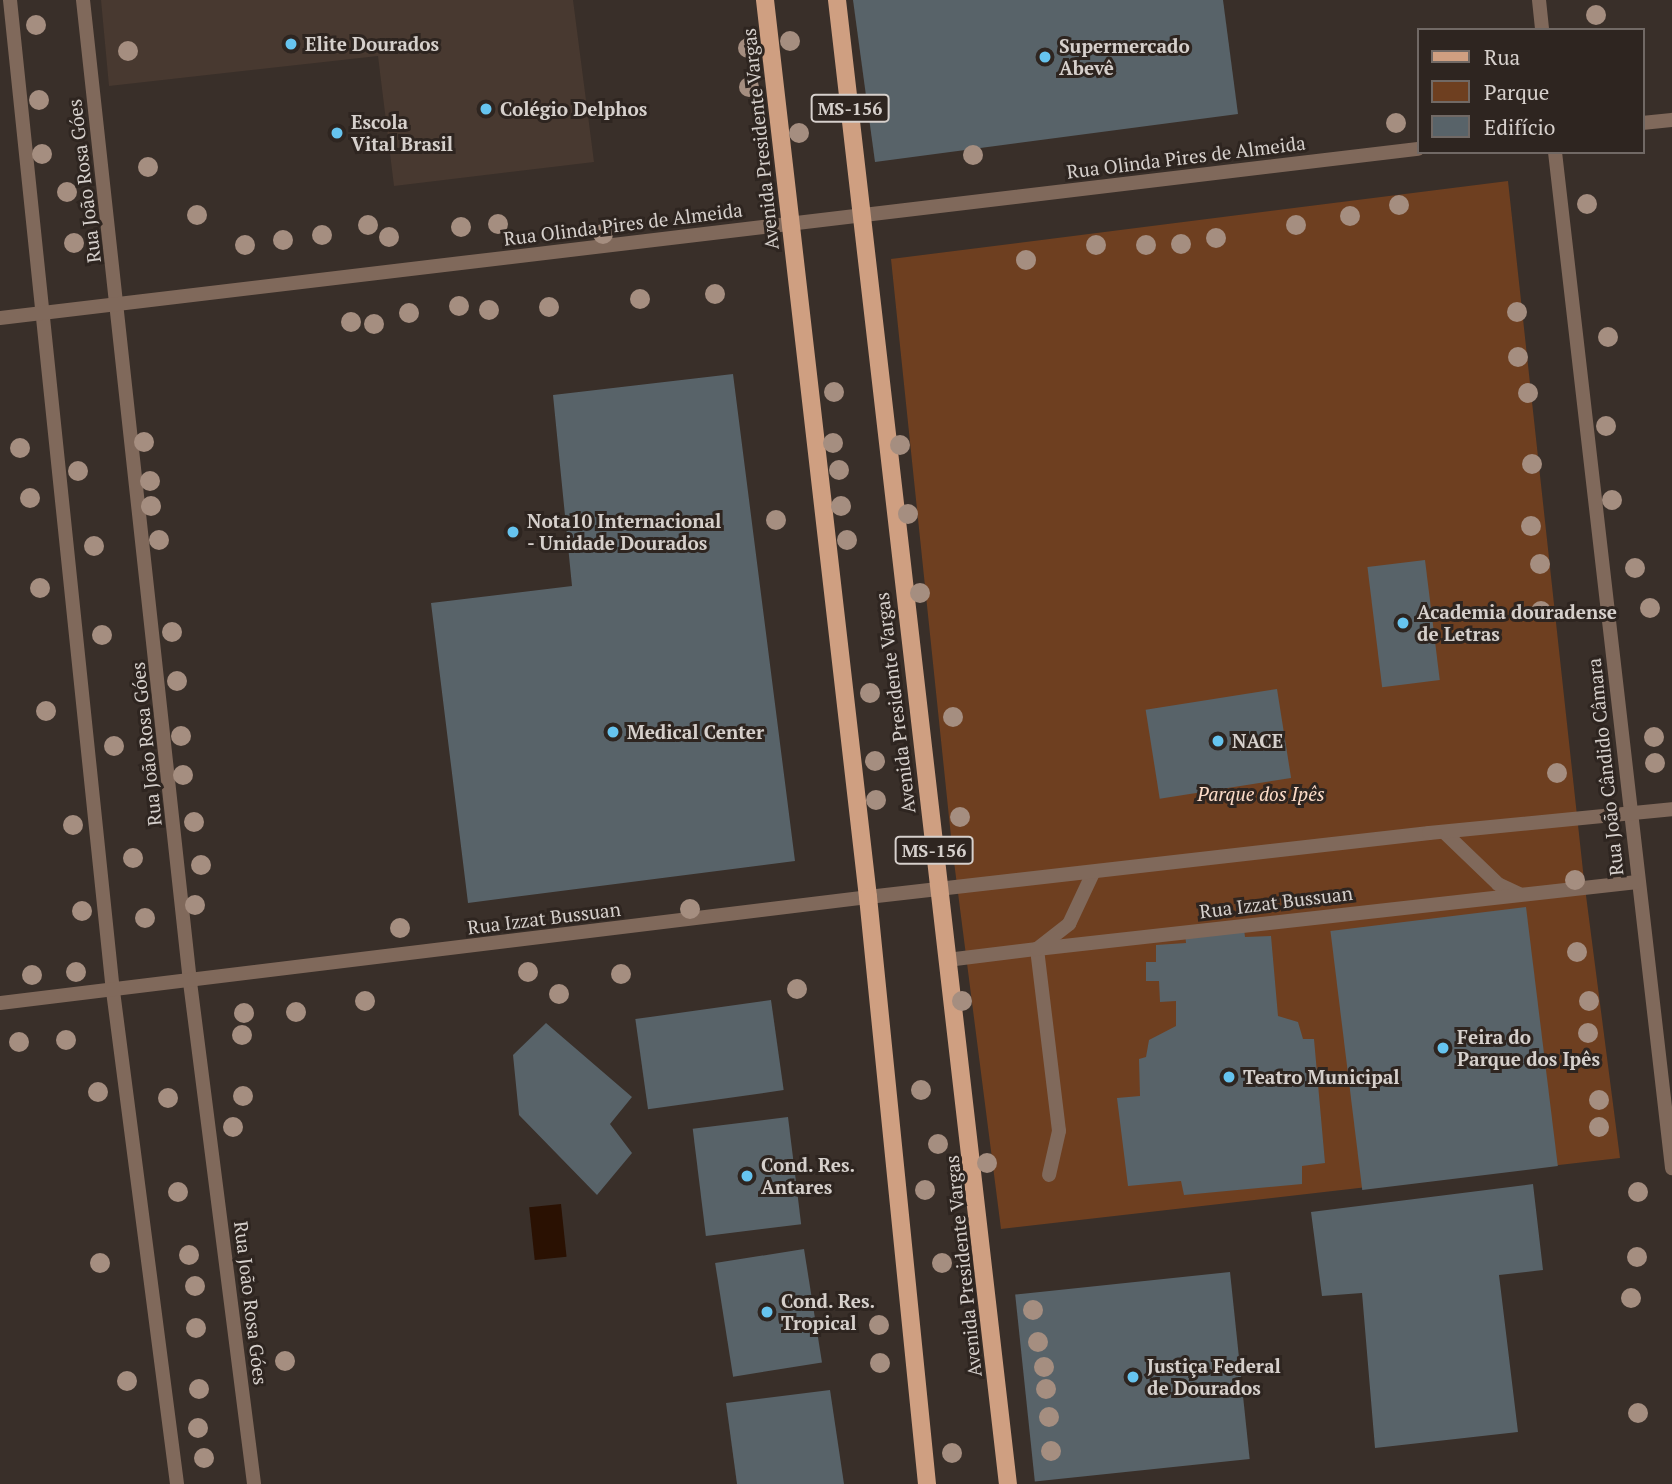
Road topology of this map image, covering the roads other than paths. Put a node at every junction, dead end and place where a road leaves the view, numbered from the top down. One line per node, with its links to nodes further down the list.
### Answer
1 (10, 0): 14 (street)
2 (83, 0): 13 (street, Rua João Rosa Góes)
3 (765, 0): 12 (main road, Avenida Presidente Vargas)
4 (837, 0): 11 (main road, Avenida Presidente Vargas / MS-156)
5 (1539, 0): 6 (street)
6 (1542, 28)
7 (1672, 120): 8 (street)
8 (1644, 123)
9 (1416, 149): 11 (street, Rua Olinda Pires de Almeida)
10 (1555, 154): 17 (street, Rua João Cândido Câmara)
11 (862, 216): 12 (street, Rua Olinda Pires de Almeida); 21 (main road, Avenida Presidente Vargas / MS-156)
12 (790, 224): 13 (street, Rua Olinda Pires de Almeida); 23 (main road, Avenida Presidente Vargas)
13 (118, 302): 14 (street, Rua Olinda Pires de Almeida); 26 (street, Rua João Rosa Góes)
14 (42, 312): 15 (street, Rua Olinda Pires de Almeida); 27 (street)
15 (0, 318)
16 (1672, 809): 17 (street, Rua Izzat Bussuan)
17 (1630, 814): 18 (street, Rua Izzat Bussuan); 20 (street, Rua João Cândido Câmara)
18 (1446, 833): 19 (street, Rua Izzat Bussuan); 22 (street)
19 (1093, 873): 21 (street, Rua Izzat Bussuan); 24 (street)
20 (1637, 882): 22 (street, Rua Izzat Bussuan); 29 (street, Rua João Cândido Câmara)
21 (939, 889): 23 (street, Rua Izzat Bussuan); 25 (main road, Avenida Presidente Vargas / MS-156)
22 (1519, 894): 24 (street, Rua Izzat Bussuan)
23 (868, 897): 26 (street, Rua Izzat Bussuan); 33 (main road, Avenida Presidente Vargas)
24 (1037, 949): 25 (street, Rua Izzat Bussuan); 30 (street)
25 (947, 960): 34 (main road, Avenida Presidente Vargas / MS-156)
26 (190, 982): 27 (street, Rua Izzat Bussuan); 32 (street, Rua João Rosa Góes)
27 (113, 991): 28 (street, Rua Izzat Bussuan); 31 (street)
28 (0, 1003)
29 (1672, 1168)
30 (1049, 1175)
31 (177, 1484)
32 (254, 1484)
33 (927, 1484)
34 (1008, 1484)

